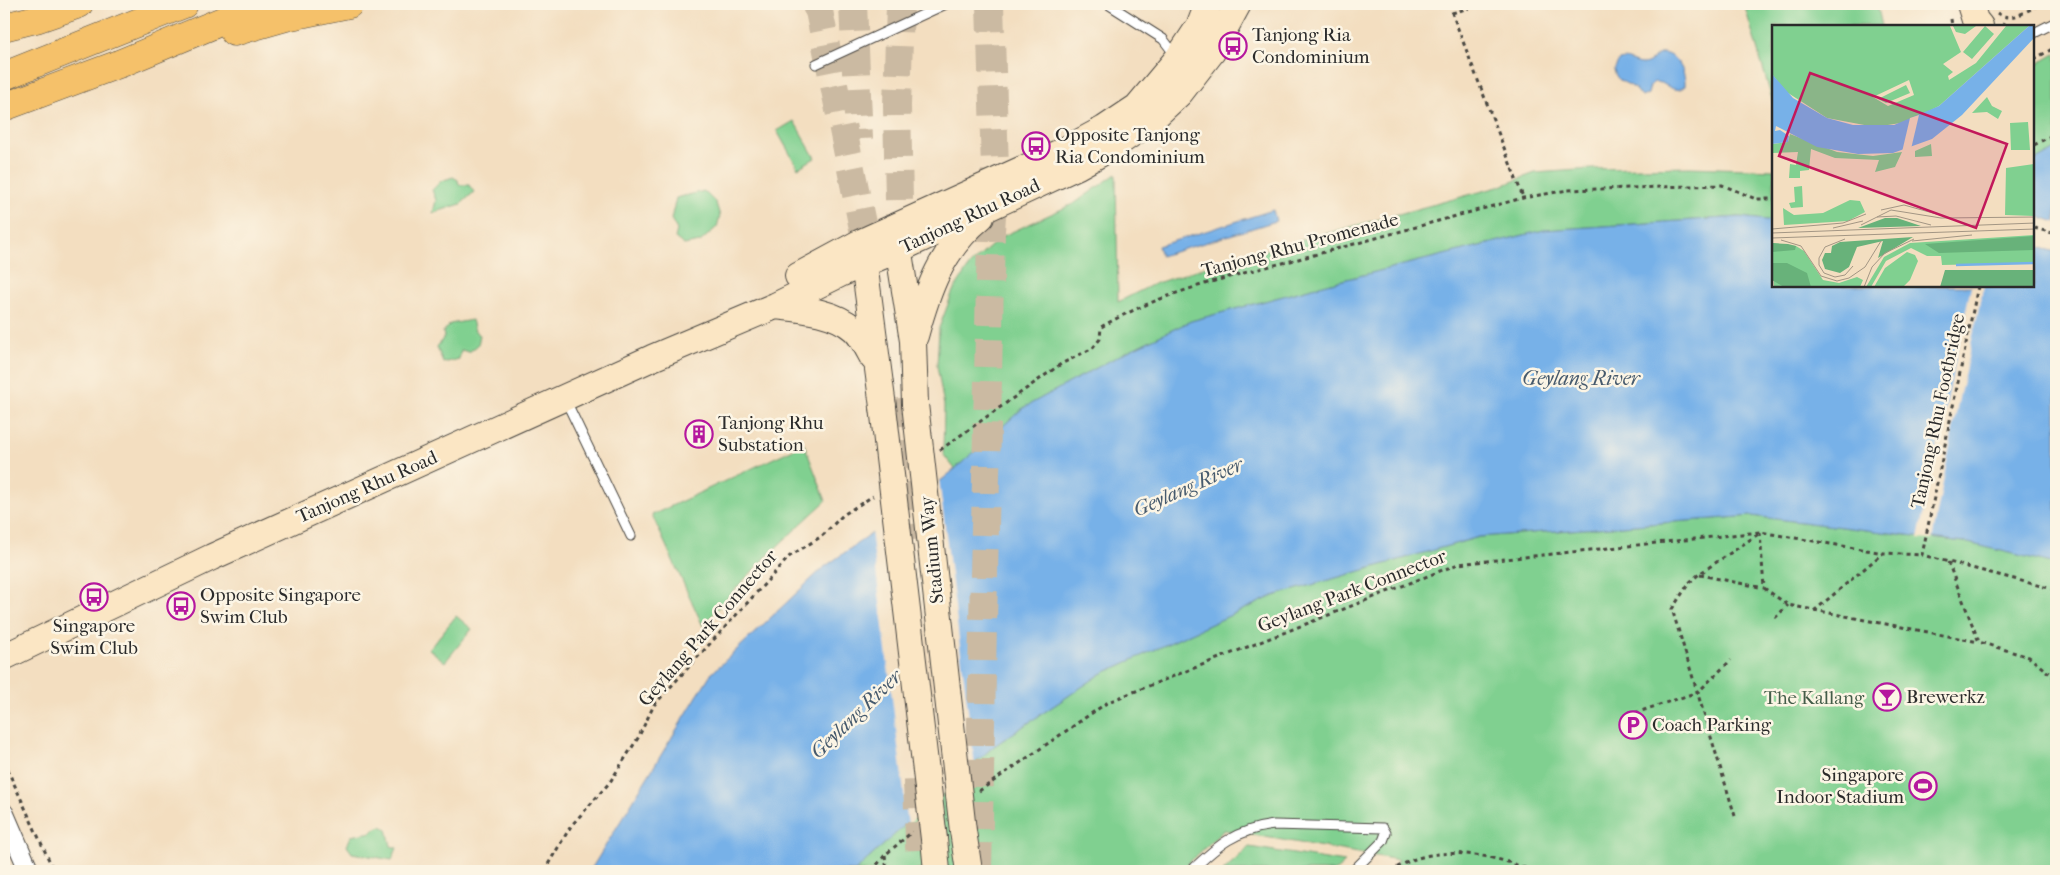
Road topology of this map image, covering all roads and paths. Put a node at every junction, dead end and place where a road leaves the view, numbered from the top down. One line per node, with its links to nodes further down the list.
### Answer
1 (24, 4): 15 (highway)
2 (79, 4): 19 (highway)
3 (184, 4): 26 (highway)
4 (263, 4): 24 (highway)
5 (349, 4): 24 (highway)
6 (946, 4): 25 (lane)
7 (1108, 4): 22 (lane)
8 (1208, 4): 22 (street, Tanjong Rhu Road)
9 (1238, 4): 32 (street, Tanjong Rhu Road)
10 (1453, 4): 14 (path)
11 (1472, 4): 14 (path)
12 (2040, 4): 16 (path)
13 (1981, 12): 16 (path)
14 (1452, 13): 30 (path)
15 (4, 15)
16 (2006, 18): 18 (path)
17 (2056, 22): 20 (lane)
18 (2003, 25)
19 (4, 27)
20 (2035, 32)
21 (2056, 47): 23 (path)
22 (1178, 58): 35 (street, Tanjong Rhu Road)
23 (2035, 58)
24 (119, 64): 27 (highway)
25 (816, 64)
26 (4, 76)
27 (4, 107)
28 (2056, 133): 29 (path)
29 (2035, 144)
30 (1523, 198): 31 (path, Tanjong Rhu Promenade); 43 (path, Tanjong Rhu Promenade)
31 (1772, 199)
32 (994, 205): 35 (street, Tanjong Rhu Road); 40 (street)
33 (2035, 228): 34 (path)
34 (2056, 234)
35 (897, 239): 36 (street, Tanjong Rhu Road); 40 (street, Stadium Way)
36 (862, 253): 38 (street, Tanjong Rhu Road); 39 (street, Tanjong Rhu Road); 41 (street, Stadium Way)
37 (1978, 288): 48 (path, Tanjong Rhu Footbridge)
38 (775, 306): 39 (street, Tanjong Rhu Road); 41 (street)
39 (732, 323): 42 (street, Tanjong Rhu Road)
40 (913, 342): 72 (street, Stadium Way, bridge)
41 (878, 365): 71 (street, Stadium Way, bridge)
42 (565, 398): 46 (lane); 57 (street, Tanjong Rhu Road)
43 (935, 454)
44 (875, 494): 68 (path, Geylang Park Connector)
45 (1760, 532): 47 (path, Geylang Park Connector); 50 (path); 51 (path); 63 (path, Geylang Park Connector)
46 (631, 536)
47 (1884, 553): 48 (path, Geylang Park Connector); 54 (path)
48 (1922, 555): 49 (path, Geylang Park Connector)
49 (1948, 562): 52 (path, Geylang Park Connector); 56 (path)
50 (1699, 574): 51 (path); 60 (path)
51 (1764, 588): 53 (path)
52 (2056, 590)
53 (1788, 606): 54 (path); 55 (path)
54 (1814, 611): 56 (path)
55 (1775, 618)
56 (1979, 642): 59 (path)
57 (4, 657)
58 (1731, 660): 60 (path)
59 (2056, 679)
60 (1698, 692): 61 (path); 65 (path)
61 (1635, 713)
62 (4, 762): 67 (path)
63 (989, 785)
64 (4, 813): 66 (street)
65 (1735, 816)
66 (29, 871)
67 (54, 871)
68 (544, 871)
69 (872, 871): 70 (path)
70 (887, 871)
71 (937, 871)
72 (969, 871)
73 (1191, 871): 74 (lane)
74 (1353, 871)
75 (1390, 871): 76 (path)
76 (1532, 871)

